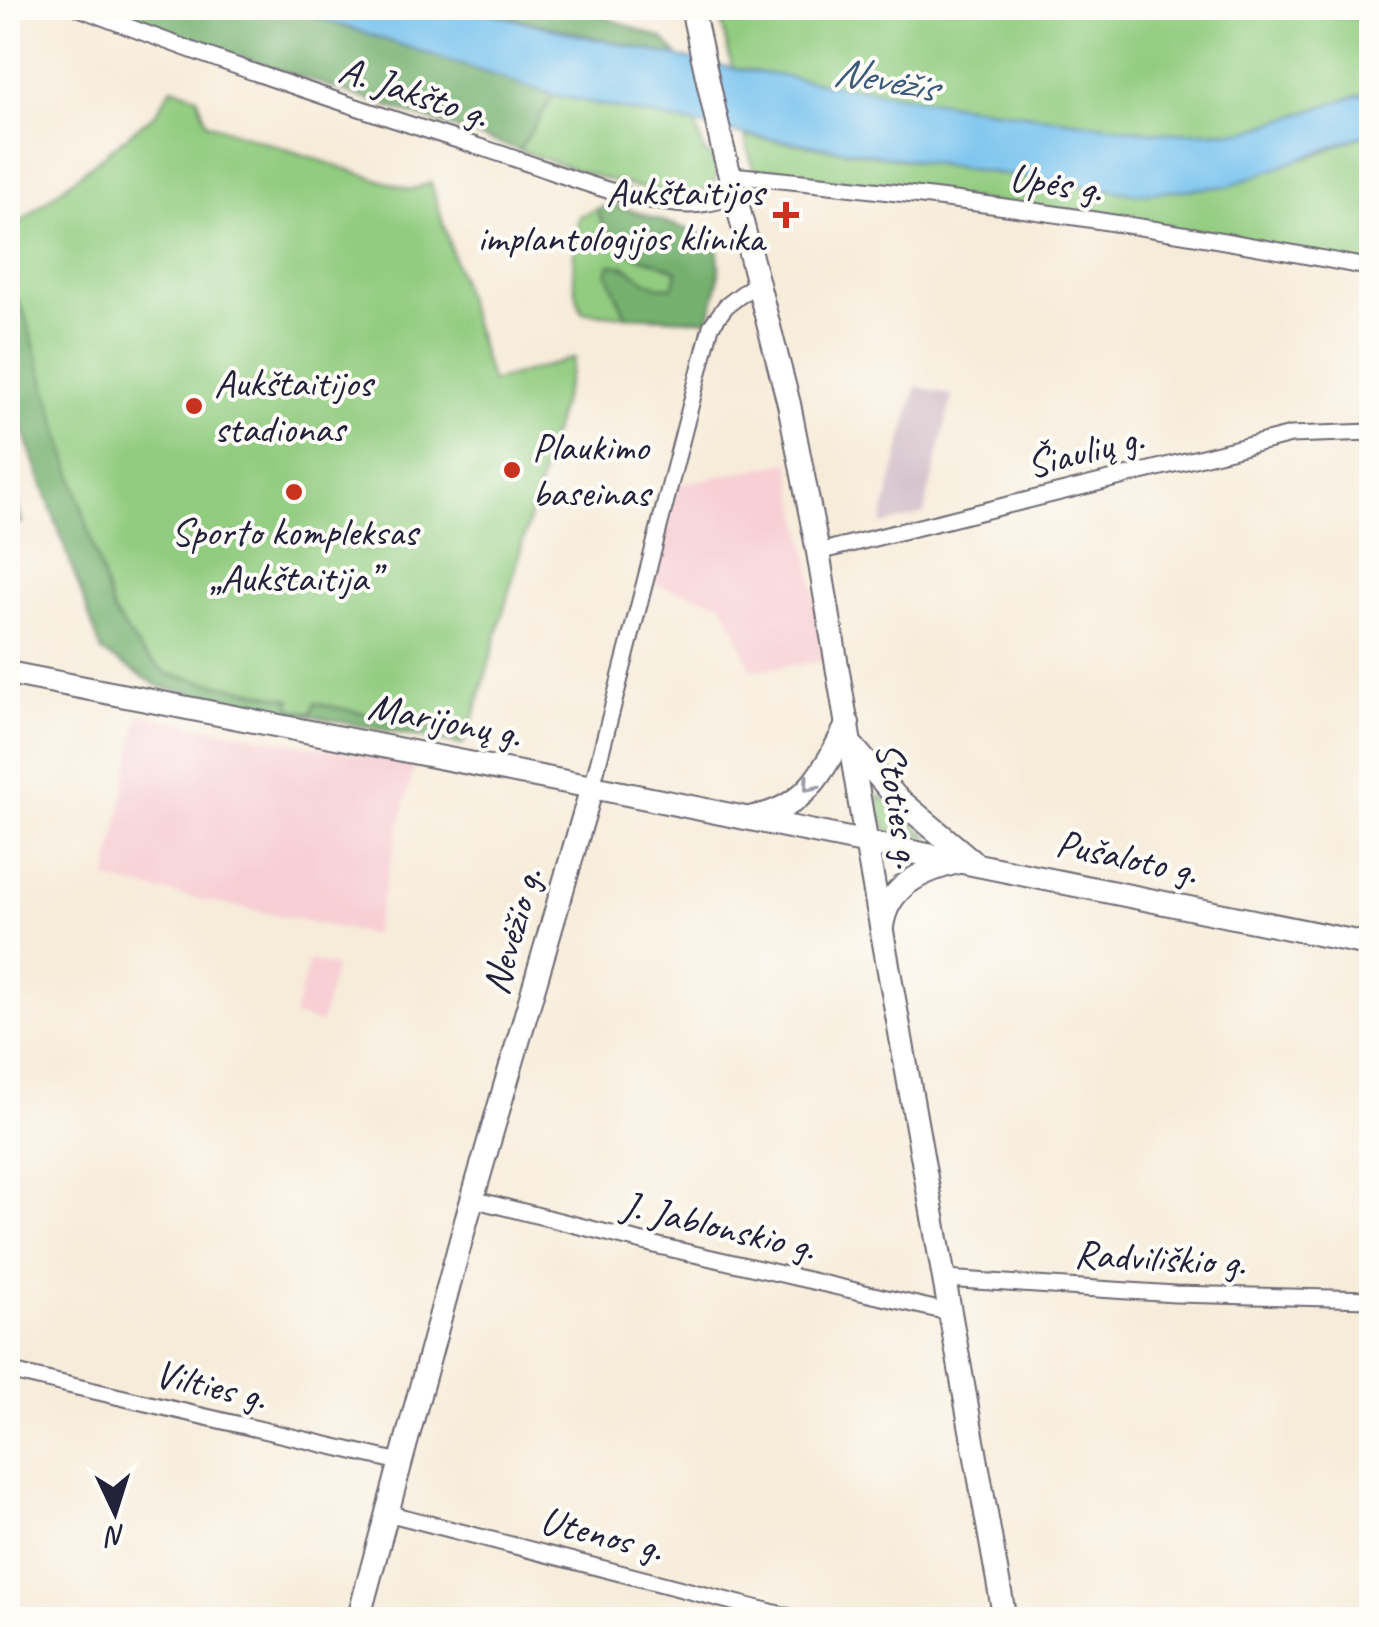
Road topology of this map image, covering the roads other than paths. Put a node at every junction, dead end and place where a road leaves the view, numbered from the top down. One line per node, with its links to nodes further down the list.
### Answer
1 (80, 8): 3 (street, A. Jakšto g.)
2 (694, 15): 3 (main road, Stoties g.)
3 (734, 186): 4 (street, Upės g.); 5 (main road, Stoties g.)
4 (1372, 268)
5 (760, 281): 7 (main road, Stoties g.); 10 (street, Nevėžio g.)
6 (1372, 432): 7 (street, Šiaulių g.)
7 (818, 552): 9 (main road, Stoties g.)
8 (8, 673): 10 (main road, Marijonų g.)
9 (850, 734): 11 (main road, one-way to 11); 12 (main road, Stoties g.); 13 (main road)
10 (592, 787): 11 (main road, Marijonų g.); 16 (main road, Nevėžio g.)
11 (748, 818): 12 (main road, Marijonų g.)
12 (867, 843): 13 (main road, Pušaloto g.); 14 (main road, Stoties g.)
13 (970, 863): 14 (main road); 15 (main road, Pušaloto g.)
14 (882, 930): 17 (main road, Stoties g.)
15 (1372, 945)
16 (472, 1199): 19 (street, J. Jablonskio g.); 21 (main road, Nevėžio g.)
17 (945, 1279): 18 (street, Radviliškio g.); 19 (main road, Stoties g.)
18 (1372, 1299)
19 (952, 1313): 25 (main road, Stoties g.)
20 (8, 1371): 21 (street, Vilties g.)
21 (400, 1462): 22 (main road, Nevėžio g.)
22 (387, 1513): 23 (main road, Nevėžio g.); 24 (street, Utenos g.)
23 (358, 1620)
24 (802, 1620)
25 (1005, 1620)

